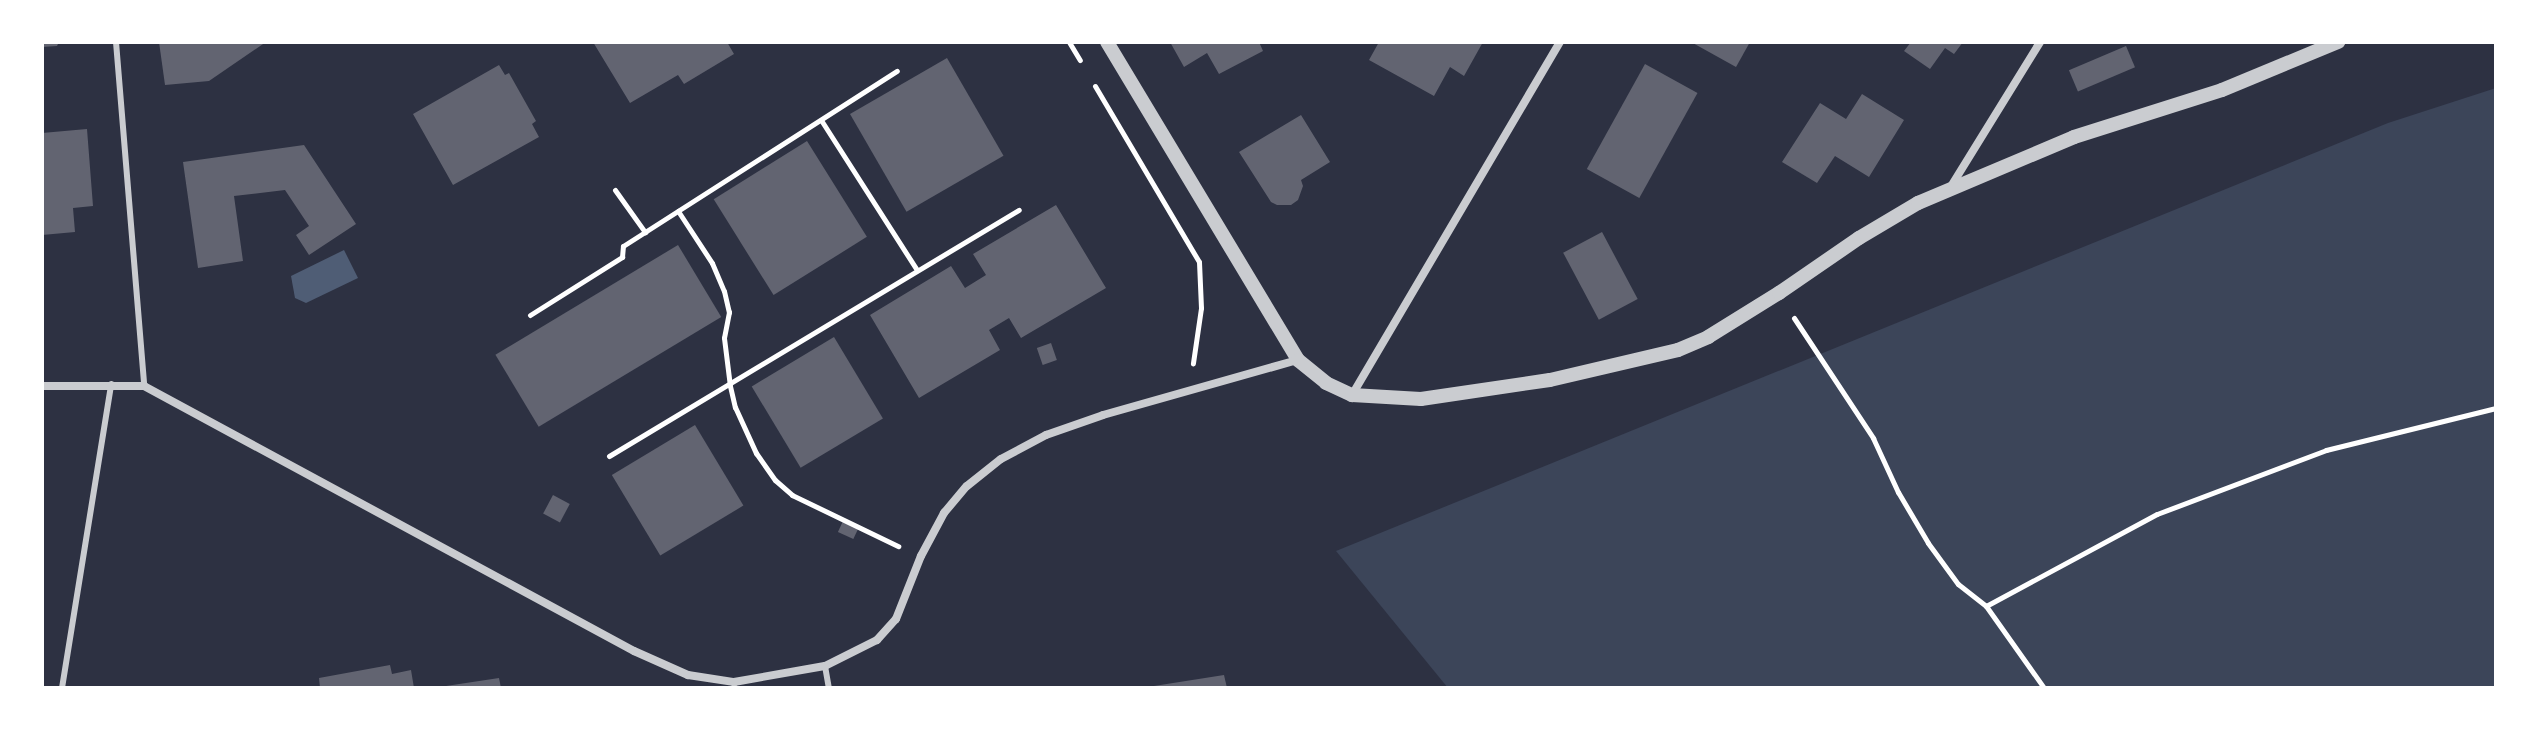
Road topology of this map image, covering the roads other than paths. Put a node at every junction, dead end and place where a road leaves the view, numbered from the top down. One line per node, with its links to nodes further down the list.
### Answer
1 (116, 42): 10 (lane)
2 (1107, 42): 7 (street)
3 (1560, 42): 11 (street)
4 (2040, 42): 6 (street)
5 (2338, 42): 6 (street)
6 (1949, 189): 11 (street)
7 (1298, 360): 11 (street); 12 (street)
8 (111, 384): 9 (street); 10 (street); 13 (lane)
9 (42, 386)
10 (144, 386): 12 (street)
11 (1352, 395)
12 (825, 666): 14 (lane)
13 (62, 688)
14 (829, 688)

